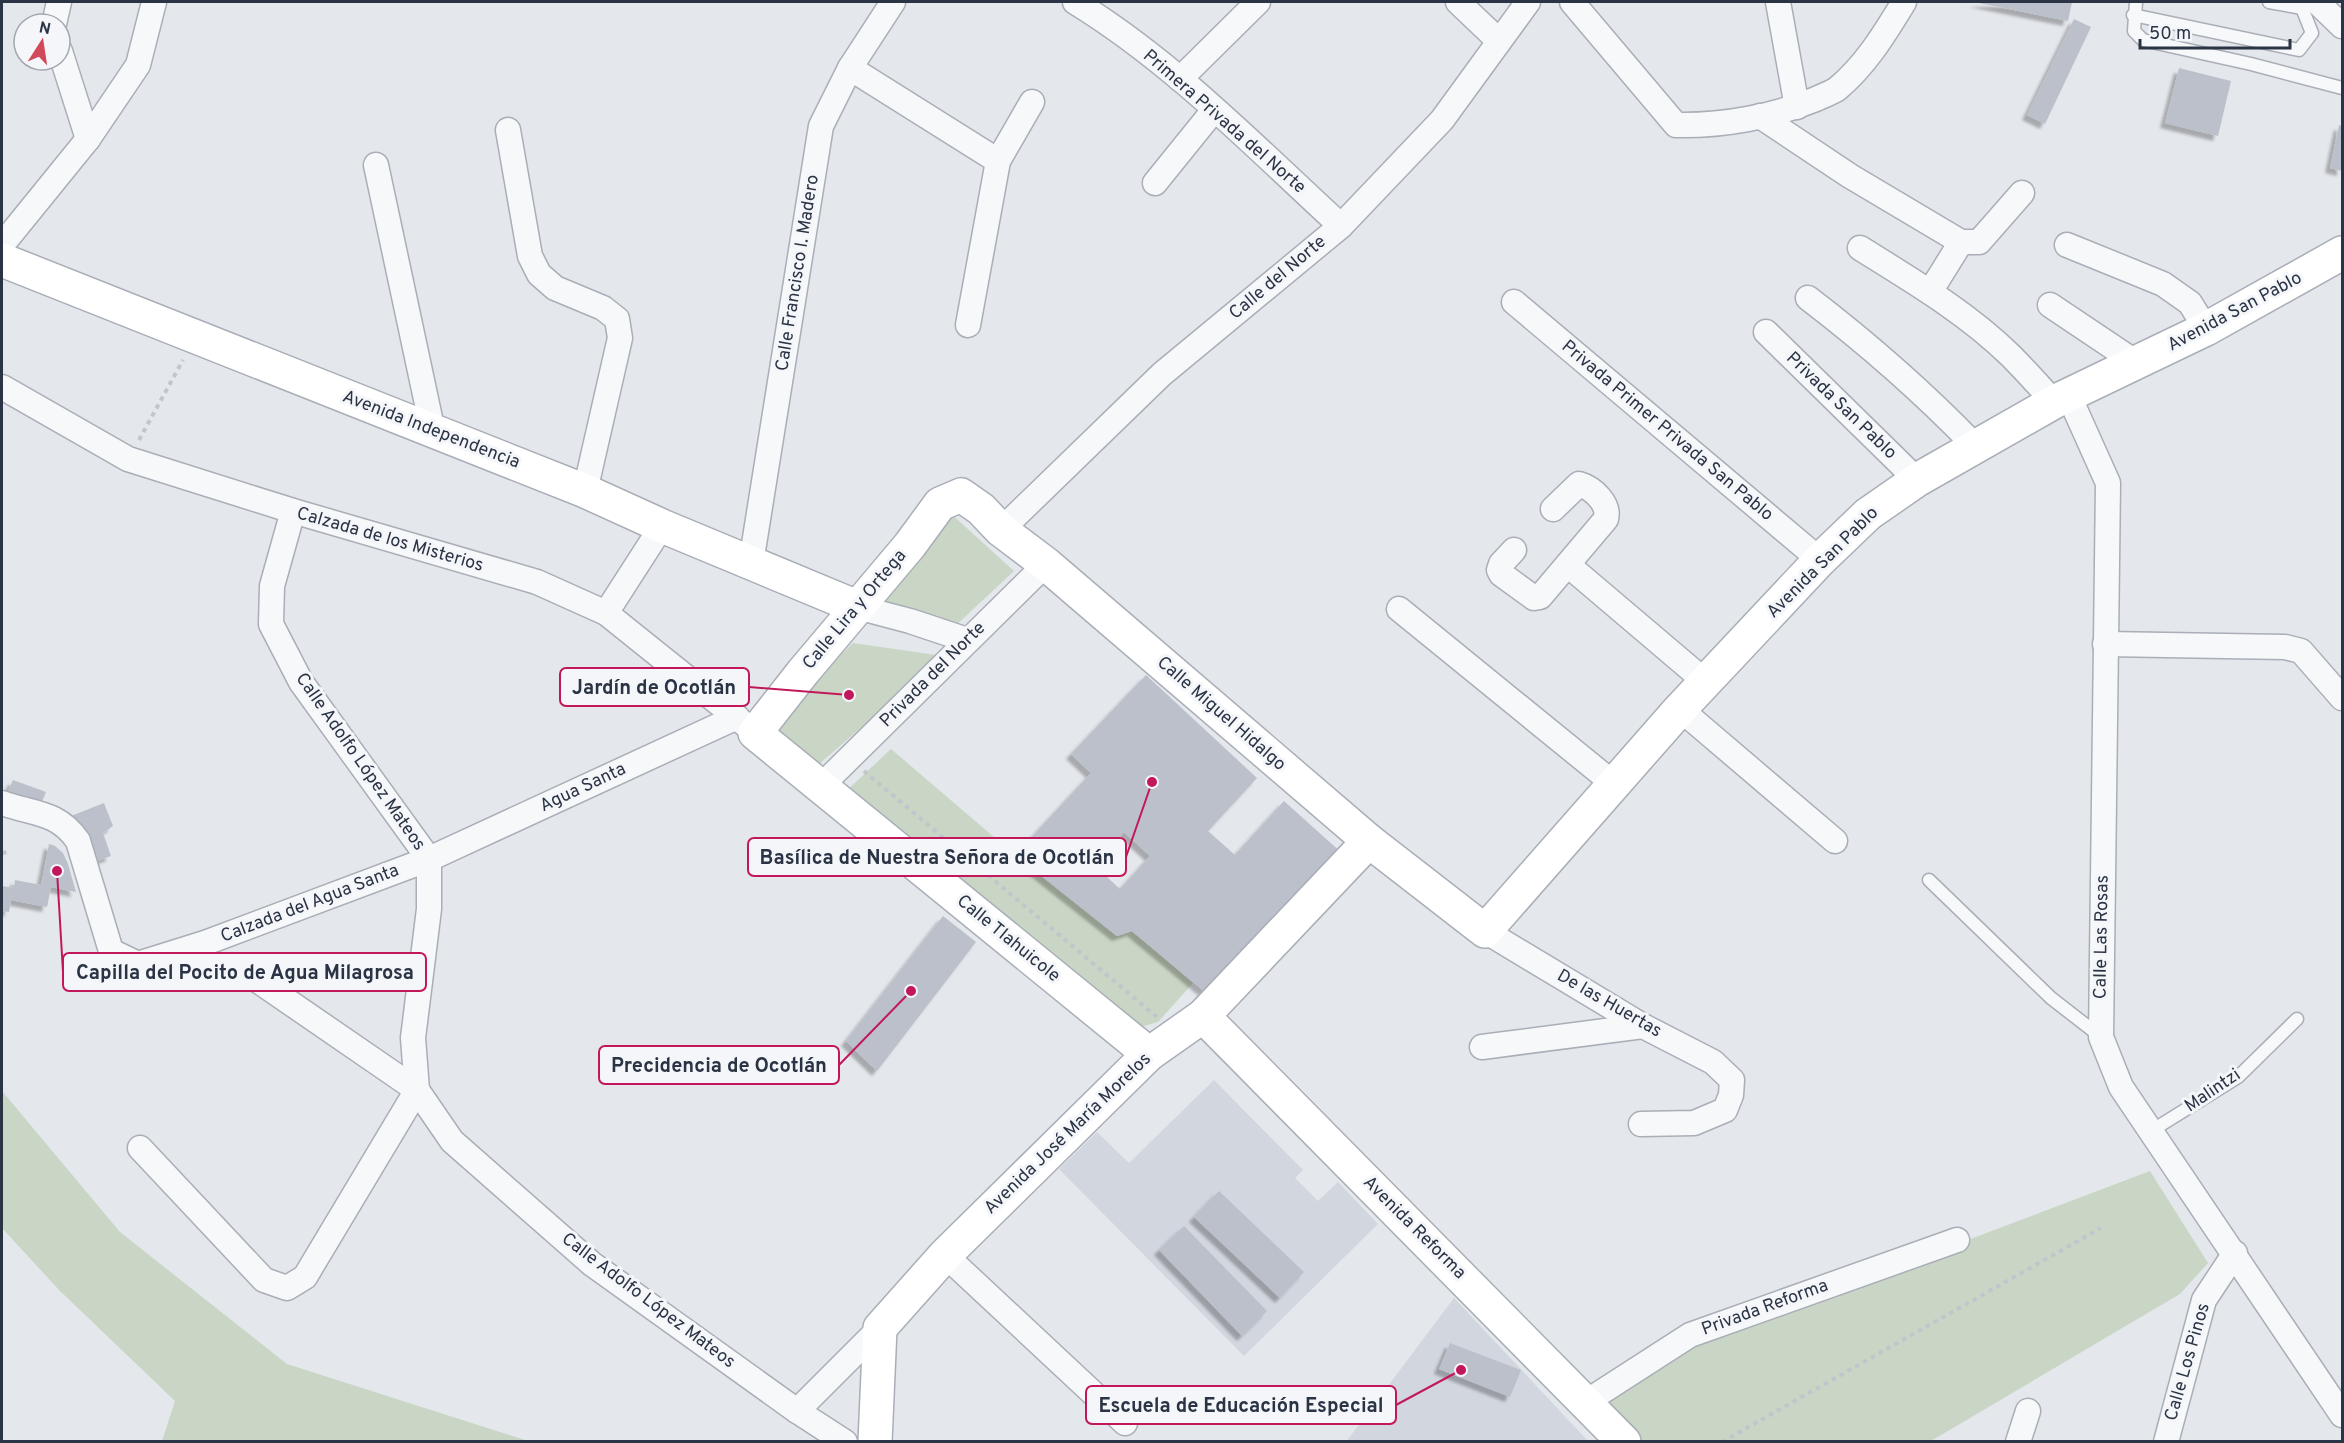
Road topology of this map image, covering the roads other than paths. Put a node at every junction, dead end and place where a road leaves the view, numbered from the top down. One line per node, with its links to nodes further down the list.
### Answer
1 (154, 2): 25 (street)
2 (893, 2): 16 (street, Calle Francisco I. Madero)
3 (1074, 2): 18 (street, Primera Privada del Norte)
4 (1258, 2): 18 (street)
5 (1458, 2): 15 (street)
6 (1528, 2): 15 (street, Calle del Norte)
7 (1572, 2): 23 (street)
8 (1778, 2): 21 (street)
9 (1904, 2): 21 (street)
10 (2136, 2): 13 (lane)
11 (2269, 2): 13 (lane)
12 (2317, 2): 14 (street)
13 (2133, 15): 19 (lane)
14 (2343, 26)
15 (1499, 41): 30 (street, Calle del Norte)
16 (850, 68): 26 (street); 58 (street, Calle Francisco I. Madero)
17 (67, 72): 25 (street)
18 (1180, 79): 22 (street, Primera Privada del Norte)
19 (2343, 88)
20 (1032, 102): 26 (street)
21 (1797, 107): 23 (street)
22 (1214, 110): 28 (street); 30 (street, Primera Privada del Norte)
23 (1760, 116): 31 (street)
24 (508, 130): 50 (street)
25 (88, 139): 32 (street)
26 (998, 161): 41 (street)
27 (376, 165): 47 (street)
28 (1155, 183)
29 (2022, 193): 31 (street)
30 (1341, 226): 55 (street, Calle del Norte)
31 (1961, 242): 37 (street)
32 (2, 245)
33 (2067, 245): 42 (street)
34 (1860, 248): 37 (street, Calle Las Rosas)
35 (2343, 253): 42 (street, Avenida San Pablo)
36 (2, 260): 47 (street, Avenida Independencia)
37 (1930, 292): 46 (street, Calle Las Rosas)
38 (1809, 298): 48 (street)
39 (1514, 302): 57 (street, Privada Primer Privada San Pablo)
40 (2050, 305): 44 (street)
41 (968, 325)
42 (2206, 329): 44 (street, Avenida San Pablo)
43 (1766, 332): 49 (street, Privada San Pablo)
44 (2138, 364): 46 (street, Avenida San Pablo)
45 (2, 387): 53 (street, Calzada de los Misterios)
46 (2062, 399): 48 (street, Avenida San Pablo); 65 (street, Calle Las Rosas)
47 (433, 432): 50 (street, Avenida Independencia)
48 (1975, 446): 49 (street, Avenida San Pablo)
49 (1917, 480): 57 (street, Avenida San Pablo)
50 (585, 491): 54 (street, Avenida Independencia)
51 (961, 495): 55 (street, Calle Miguel Hidalgo); 61 (street, Calle Lira y Ortega)
52 (1554, 509): 60 (street)
53 (293, 511): 63 (street, Calzada de los Misterios); 75 (street, Calle Adolfo López Mateos)
54 (662, 526): 58 (street, Avenida Independencia); 63 (street)
55 (1001, 530): 59 (street, Calle Miguel Hidalgo)
56 (1514, 550): 60 (street)
57 (1820, 560): 66 (street, Avenida San Pablo)
58 (751, 562): 61 (street, Avenida Independencia)
59 (1046, 564): 64 (street, Privada del Norte); 73 (street, Calle Miguel Hidalgo)
60 (1568, 565): 66 (street)
61 (857, 607): 64 (street); 69 (street, Calle Lira y Ortega)
62 (1399, 609): 70 (street)
63 (606, 613): 69 (street, Calzada de los Misterios)
64 (967, 640): 71 (street, Privada del Norte)
65 (2105, 644): 67 (street); 82 (street, Calle Las Rosas)
66 (1707, 683): 68 (street, Avenida San Pablo)
67 (2341, 696)
68 (1680, 709): 70 (street, Avenida San Pablo); 74 (street)
69 (746, 725): 71 (street, Calle Tlahuicole); 75 (street, Agua Santa)
70 (1614, 784): 77 (street, Avenida San Pablo)
71 (820, 787): 84 (street, Calle Tlahuicole)
72 (2, 803): 75 (street, Calzada del Agua Santa)
73 (1369, 841): 77 (street, Calle Miguel Hidalgo); 80 (street, Avenida José María Morelos)
74 (1835, 841)
75 (429, 859): 85 (street, Calle Adolfo López Mateos)
76 (1929, 880): 82 (lane)
77 (1485, 931): 81 (street, De las Huertas)
78 (242, 969): 85 (street, Calle Adolfo López Mateos)
79 (2297, 1019): 87 (lane, Malintzi)
80 (1191, 1025): 84 (street, Avenida José María Morelos); 93 (street, Avenida Reforma)
81 (1643, 1026): 83 (street); 86 (street, De las Huertas)
82 (2101, 1036): 87 (street, Calle Las Rosas)
83 (1482, 1047)
84 (1149, 1054): 91 (street, Avenida José María Morelos)
85 (417, 1090): 88 (street); 94 (street, Calle Adolfo López Mateos)
86 (1641, 1124)
87 (2151, 1131): 90 (street, Calle Las Rosas)
88 (140, 1148)
89 (1958, 1240): 93 (street, Privada Reforma)
90 (2235, 1253): 96 (street, Calle Las Rosas); 102 (street, Calle Los Pinos)
91 (945, 1255): 92 (street, Avenida José María Morelos); 97 (street)
92 (880, 1328): 94 (street); 99 (street)
93 (1586, 1402): 100 (street, Avenida Reforma)
94 (797, 1411): 98 (street, Calle Adolfo López Mateos)
95 (2028, 1411): 101 (street)
96 (2343, 1415)
97 (1125, 1423)
98 (845, 1442)
99 (875, 1442)
100 (1624, 1442)
101 (2018, 1442)
102 (2166, 1442)

